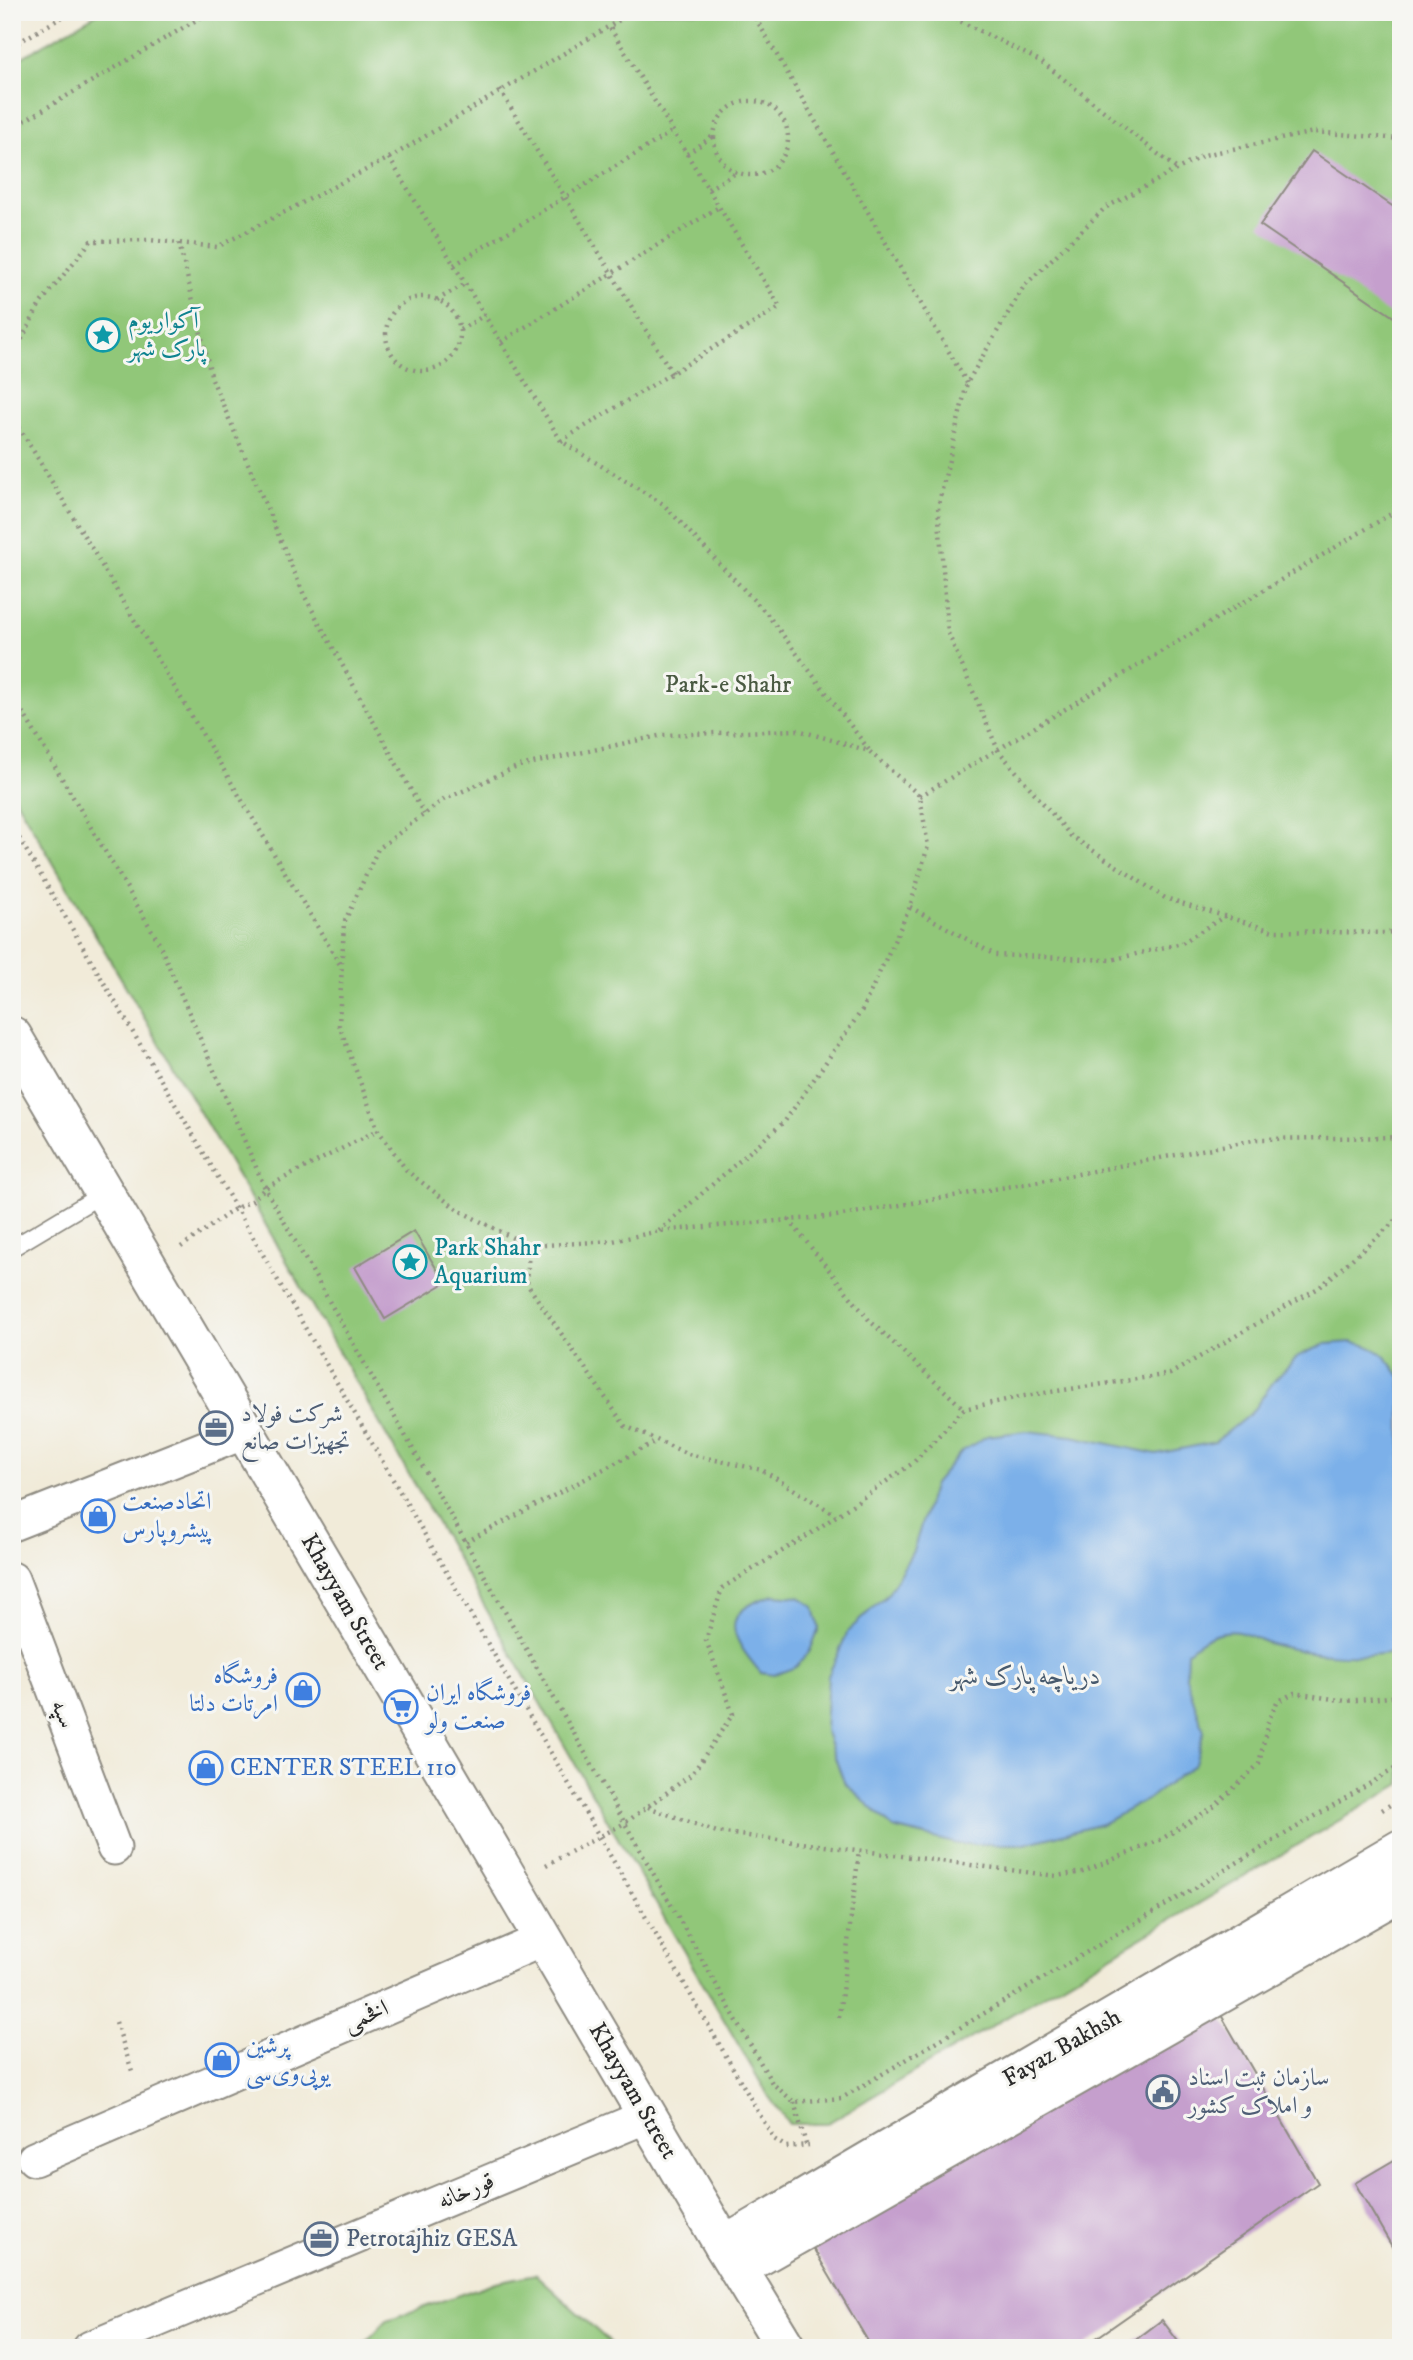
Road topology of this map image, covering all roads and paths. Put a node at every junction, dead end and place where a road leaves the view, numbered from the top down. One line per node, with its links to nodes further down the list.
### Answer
1 (71, 12): 7 (path)
2 (210, 12): 9 (path)
3 (634, 12): 6 (path)
4 (752, 12): 30 (path)
5 (942, 12): 15 (path)
6 (609, 26): 8 (path); 10 (path)
7 (12, 46)
8 (499, 90): 14 (path); 18 (path)
9 (12, 128)
10 (673, 131): 13 (path); 18 (path)
11 (713, 136): 13 (path); 16 (path); 16 (path)
12 (1401, 139): 15 (path)
13 (687, 153): 17 (path)
14 (389, 158): 20 (path); 21 (path)
15 (1177, 169): 30 (path)
16 (736, 173): 17 (path)
17 (708, 189): 19 (path)
18 (565, 197): 21 (path); 22 (path)
19 (719, 207): 22 (path); 29 (path)
20 (179, 243): 28 (path); 38 (path)
21 (454, 265): 23 (path)
22 (611, 274): 27 (path); 29 (path)
23 (466, 284): 24 (path); 25 (path)
24 (437, 299): 26 (path); 26 (path)
25 (485, 315): 26 (path); 27 (path)
26 (460, 330)
27 (501, 342): 32 (path)
28 (12, 358)
29 (672, 373): 32 (path)
30 (967, 383): 35 (path)
31 (12, 415): 43 (path)
32 (561, 441): 36 (path)
33 (1401, 508): 35 (path)
34 (12, 694): 47 (path)
35 (998, 750): 37 (path); 41 (path)
36 (869, 751): 37 (path); 38 (path)
37 (920, 796): 40 (path)
38 (424, 814): 43 (path)
39 (12, 826): 49 (path)
40 (909, 907): 41 (path); 52 (path)
41 (1225, 916): 42 (path)
42 (1401, 930)
43 (342, 968): 45 (path)
44 (12, 1037): 48 (street, Khayyam Street)
45 (378, 1129): 47 (path); 53 (path)
46 (1401, 1137): 51 (path)
47 (265, 1188): 49 (path); 61 (path)
48 (104, 1193): 54 (lane); 55 (street, Khayyam Street)
49 (236, 1208): 55 (path); 69 (path)
50 (1400, 1217): 56 (path)
51 (789, 1220): 52 (path); 56 (path)
52 (659, 1231): 53 (path)
53 (529, 1246): 58 (path)
54 (12, 1248)
55 (149, 1269): 57 (street, Khayyam Street)
56 (964, 1409): 59 (path)
57 (245, 1432): 60 (street); 73 (street, Khayyam Street)
58 (658, 1441): 59 (path); 61 (path)
59 (836, 1516): 66 (path)
60 (12, 1524)
61 (466, 1542): 68 (path)
62 (12, 1579): 70 (street, سپه)
63 (1401, 1696): 72 (path)
64 (1401, 1765): 68 (path)
65 (1401, 1798): 67 (path)
66 (647, 1807): 68 (path); 72 (path)
67 (1377, 1812)
68 (625, 1823): 69 (path)
69 (599, 1837): 73 (path); 80 (path)
70 (114, 1849)
71 (1401, 1849): 82 (street, Fayaz Bakhsh)
72 (859, 1851): 76 (path)
73 (510, 1884): 75 (street, Khayyam Street)
74 (1401, 1891): 82 (street, Fayaz Bakhsh)
75 (544, 1939): 78 (street, افخمی); 79 (street, Khayyam Street)
76 (839, 2017)
77 (116, 2022): 78 (path)
78 (145, 2112): 81 (street, افخمی)
79 (647, 2116): 82 (street, Khayyam Street); 83 (street, قورخانه)
80 (818, 2140)
81 (34, 2159)
82 (731, 2257): 84 (street, Khayyam Street)
83 (90, 2348)
84 (786, 2348)

